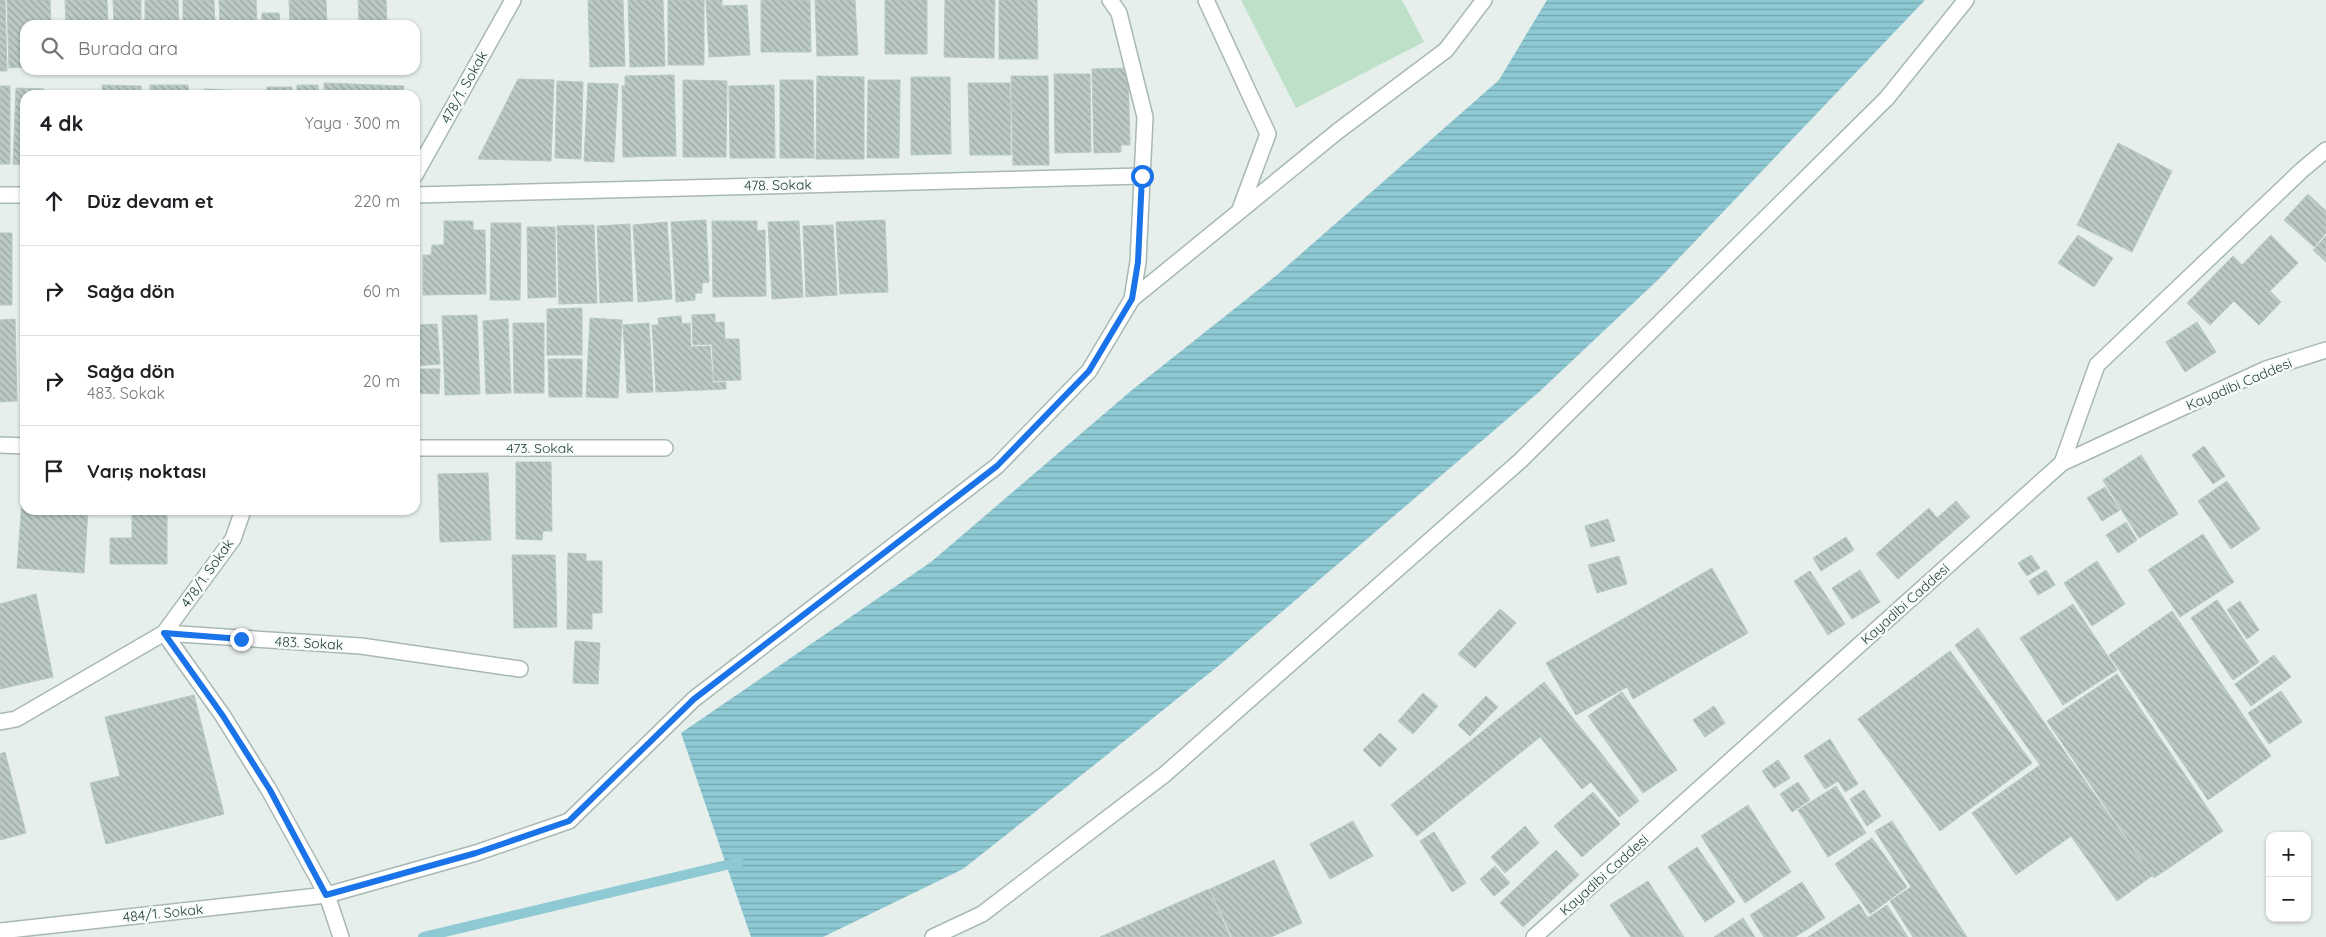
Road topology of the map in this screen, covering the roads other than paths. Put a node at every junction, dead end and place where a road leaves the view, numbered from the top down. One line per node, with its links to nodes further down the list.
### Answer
1 (513, 0): 7 (street, 478/1. Sokak)
2 (1110, 0): 8 (street)
3 (1206, 0): 12 (street)
4 (1484, 0): 12 (street)
5 (1966, 0): 27 (street)
6 (2326, 150): 19 (street)
7 (420, 166)
8 (1142, 176): 9 (street, 478. Sokak); 13 (street)
9 (420, 194)
10 (0, 195): 11 (street)
11 (20, 195)
12 (1238, 212): 13 (street)
13 (1132, 299): 24 (street, 484/1. Sokak)
14 (2326, 350): 19 (street, Kayadibi Caddesi)
15 (0, 446): 16 (street)
16 (20, 446)
17 (420, 448): 18 (street, 473. Sokak)
18 (665, 448)
19 (2062, 463): 28 (street, Kayadibi Caddesi)
20 (241, 515): 21 (street, 478/1. Sokak)
21 (164, 633): 22 (street, 483. Sokak); 23 (street); 24 (street)
22 (520, 669)
23 (0, 722)
24 (326, 895): 25 (street, 484/1. Sokak); 26 (street)
25 (0, 931)
26 (341, 937)
27 (932, 937)
28 (1534, 937)

